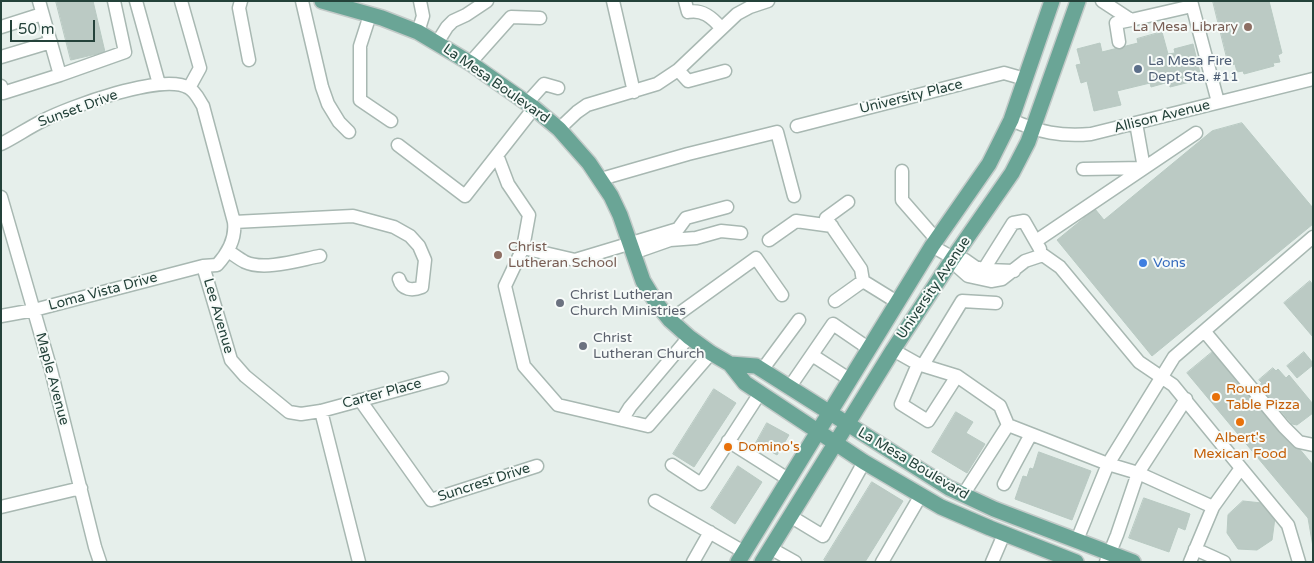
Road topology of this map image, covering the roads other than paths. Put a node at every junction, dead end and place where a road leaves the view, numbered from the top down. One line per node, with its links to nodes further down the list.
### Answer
1 (114, 1): 31 (street)
2 (136, 1): 34 (street)
3 (181, 1): 36 (street)
4 (241, 1): 27 (street)
5 (302, 1): 47 (street)
6 (322, 1): 17 (main road, La Mesa Boulevard)
7 (420, 1): 22 (street)
8 (487, 1): 25 (street)
9 (613, 1): 38 (street)
10 (685, 1): 21 (street)
11 (768, 1): 21 (street)
12 (1052, 1): 32 (main road, University Avenue)
13 (1078, 1): 46 (main road, University Avenue)
14 (1102, 1): 19 (street)
15 (1192, 4): 19 (street); 39 (street)
16 (41, 7): 20 (street); 23 (street)
17 (370, 14): 22 (main road, La Mesa Boulevard); 42 (street)
18 (540, 18): 28 (street)
19 (1131, 20): 24 (street)
20 (1, 27)
21 (721, 28): 29 (street)
22 (418, 32): 25 (main road, La Mesa Boulevard)
23 (51, 42): 26 (street); 31 (street)
24 (1119, 42)
25 (437, 43): 28 (main road, La Mesa Boulevard)
26 (1, 57)
27 (249, 60)
28 (470, 63): 40 (main road, La Mesa Boulevard)
29 (678, 70): 30 (street); 38 (street)
30 (725, 71)
31 (60, 75): 35 (street)
32 (1025, 79): 41 (main road, University Avenue); 44 (street, University Place)
33 (1312, 80): 39 (street, Allison Avenue)
34 (158, 84): 36 (street); 49 (street, Sunset Drive)
35 (1, 86)
36 (189, 88): 60 (street)
37 (558, 88): 40 (street)
38 (634, 92): 45 (street)
39 (1218, 102): 43 (street, Allison Avenue)
40 (531, 106): 45 (main road, La Mesa Boulevard); 51 (street)
41 (1012, 120): 46 (street, Allison Avenue); 66 (main road, University Avenue)
42 (391, 121)
43 (1136, 123): 46 (street, Allison Avenue); 52 (street)
44 (797, 126)
45 (559, 129): 55 (main road, La Mesa Boulevard)
46 (1032, 129): 72 (main road, University Avenue)
47 (349, 132)
48 (1196, 133): 52 (street)
49 (1, 144)
50 (398, 145): 51 (street)
51 (498, 155): 67 (street)
52 (1144, 168): 53 (street); 65 (street)
53 (1083, 169)
54 (902, 171): 66 (street)
55 (601, 179): 56 (street); 68 (main road, La Mesa Boulevard)
56 (794, 196)
57 (1, 198): 82 (street, Maple Avenue)
58 (848, 202): 61 (street)
59 (727, 207): 68 (street)
60 (234, 222): 69 (street); 76 (street)
61 (832, 226): 64 (street); 77 (street)
62 (741, 233): 68 (street)
63 (1313, 237): 86 (street)
64 (769, 240)
65 (1036, 242): 70 (street); 74 (street)
66 (934, 243): 72 (street); 80 (main road, University Avenue)
67 (522, 248): 68 (street); 105 (street)
68 (631, 248): 84 (main road, La Mesa Boulevard)
69 (228, 251): 71 (street); 73 (street, Lee Avenue)
70 (1044, 255): 75 (street); 96 (street)
71 (320, 256)
72 (953, 258): 74 (street); 75 (street); 89 (main road, University Avenue)
73 (203, 266): 82 (street, Loma Vista Drive); 103 (street, Lee Avenue)
74 (984, 269): 75 (street)
75 (1014, 271)
76 (399, 279)
77 (863, 280): 79 (street); 80 (street)
78 (782, 295): 84 (street)
79 (835, 301)
80 (897, 302): 88 (main road, University Avenue)
81 (996, 304): 93 (street)
82 (34, 310): 83 (street, Loma Vista Drive); 121 (street, Maple Avenue)
83 (1, 316)
84 (670, 320): 87 (main road, La Mesa Boulevard)
85 (799, 320): 94 (street)
86 (1205, 332): 96 (street); 112 (street)
87 (690, 337): 90 (main road, La Mesa Boulevard); 105 (street)
88 (868, 348): 91 (street); 98 (main road, University Avenue)
89 (893, 350): 93 (street); 106 (main road, University Avenue)
90 (711, 353): 92 (main road, La Mesa Boulevard); 105 (street)
91 (812, 355): 98 (street); 99 (street)
92 (730, 364): 94 (main road, La Mesa Boulevard); 100 (main road, La Mesa Boulevard)
93 (920, 365): 95 (street); 95 (street)
94 (762, 370): 99 (main road, La Mesa Boulevard)
95 (957, 376): 107 (street)
96 (1162, 376): 102 (street); 114 (street)
97 (442, 378): 101 (street, Carter Place)
98 (849, 379): 104 (main road, University Avenue)
99 (789, 388): 104 (main road, La Mesa Boulevard)
100 (760, 393): 108 (main road, La Mesa Boulevard); 110 (street)
101 (360, 400): 103 (street, Carter Place); 115 (street, Suncrest Drive)
102 (1186, 400): 117 (street); 118 (street)
103 (321, 411): 136 (street)
104 (829, 413): 106 (main road, La Mesa Boulevard); 108 (main road, University Avenue)
105 (622, 420)
106 (847, 424): 111 (main road, University Avenue); 123 (main road, La Mesa Boulevard)
107 (1008, 425): 109 (street); 123 (street)
108 (818, 431): 111 (main road, La Mesa Boulevard); 119 (main road, University Avenue)
109 (1031, 434): 114 (street); 120 (street)
110 (728, 441): 116 (street); 119 (street)
111 (835, 442): 113 (main road, La Mesa Boulevard); 127 (main road, University Avenue)
112 (1313, 445)
113 (864, 462): 122 (main road, La Mesa Boulevard); 127 (street)
114 (1108, 464): 118 (street); 130 (street)
115 (537, 466)
116 (672, 466)
117 (1241, 468): 126 (street); 146 (street)
118 (1138, 472): 126 (street); 134 (street)
119 (788, 479): 133 (main road, University Avenue)
120 (1004, 484)
121 (81, 488): 125 (street); 135 (street, Maple Avenue)
122 (921, 495): 129 (main road, La Mesa Boulevard); 140 (street)
123 (963, 495): 130 (main road, La Mesa Boulevard)
124 (655, 501): 128 (street)
125 (1, 507)
126 (1213, 507): 132 (street)
127 (790, 516): 131 (main road, University Avenue)
128 (710, 532): 133 (street); 137 (street)
129 (1004, 534): 141 (street); 142 (main road, La Mesa Boulevard)
130 (1077, 540): 134 (main road, La Mesa Boulevard)
131 (770, 548): 138 (main road, University Avenue); 139 (street)
132 (1195, 549): 144 (street); 145 (street)
133 (741, 557)
134 (1108, 557): 143 (main road, La Mesa Boulevard)
135 (100, 562)
136 (359, 562)
137 (693, 562)
138 (762, 562)
139 (795, 562)
140 (882, 562)
141 (992, 562)
142 (1076, 562)
143 (1133, 562)
144 (1190, 562)
145 (1224, 562)
146 (1299, 562)

